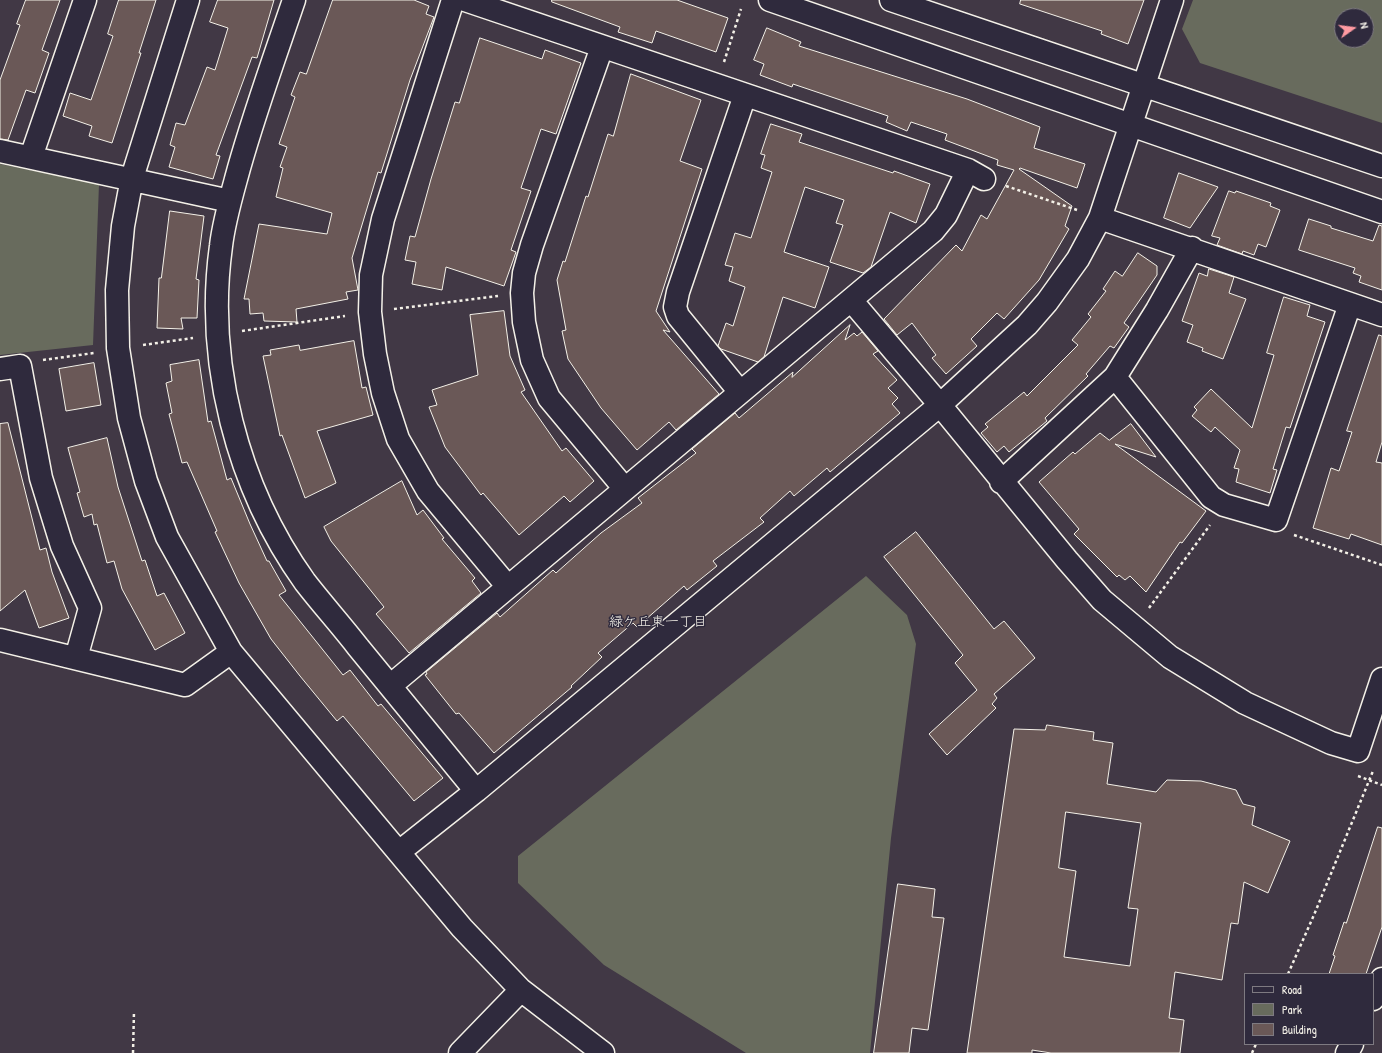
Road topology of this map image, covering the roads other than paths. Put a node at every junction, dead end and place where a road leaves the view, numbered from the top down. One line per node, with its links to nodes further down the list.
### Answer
1 (85, 0): 14 (street)
2 (188, 0): 16 (street)
3 (294, 0): 17 (street)
4 (453, 0): 30 (street)
5 (465, 0): 9 (street)
6 (770, 0): 12 (street)
7 (891, 0): 10 (street)
8 (1172, 0): 10 (street)
9 (602, 46): 11 (street); 29 (street)
10 (1145, 84): 12 (street); 15 (street)
11 (744, 95): 21 (street); 26 (street)
12 (1131, 125): 18 (street); 19 (street)
13 (0, 151): 14 (street)
14 (31, 157): 16 (street)
15 (1382, 166)
16 (132, 178): 17 (street); 32 (street)
17 (230, 201): 35 (street)
18 (1382, 212)
19 (1100, 218): 20 (street); 27 (street)
20 (1192, 248): 22 (street); 25 (street)
21 (851, 300): 26 (street); 27 (street)
22 (1350, 304): 23 (street); 25 (street)
23 (1382, 314)
24 (10, 368): 33 (street)
25 (1115, 377): 28 (street)
26 (740, 392): 29 (street)
27 (940, 405): 28 (street); 36 (street)
28 (1002, 482): 34 (street)
29 (625, 489): 30 (street)
30 (508, 587): 35 (street)
31 (0, 640): 33 (street)
32 (231, 652): 33 (street); 37 (street)
33 (76, 658)
34 (1382, 679)
35 (390, 686): 36 (street)
36 (476, 791): 37 (street)
37 (399, 852): 39 (street)
38 (1382, 980): 40 (street)
39 (521, 990): 41 (street); 42 (street)
40 (1374, 997)
41 (460, 1053)
42 (603, 1053)

